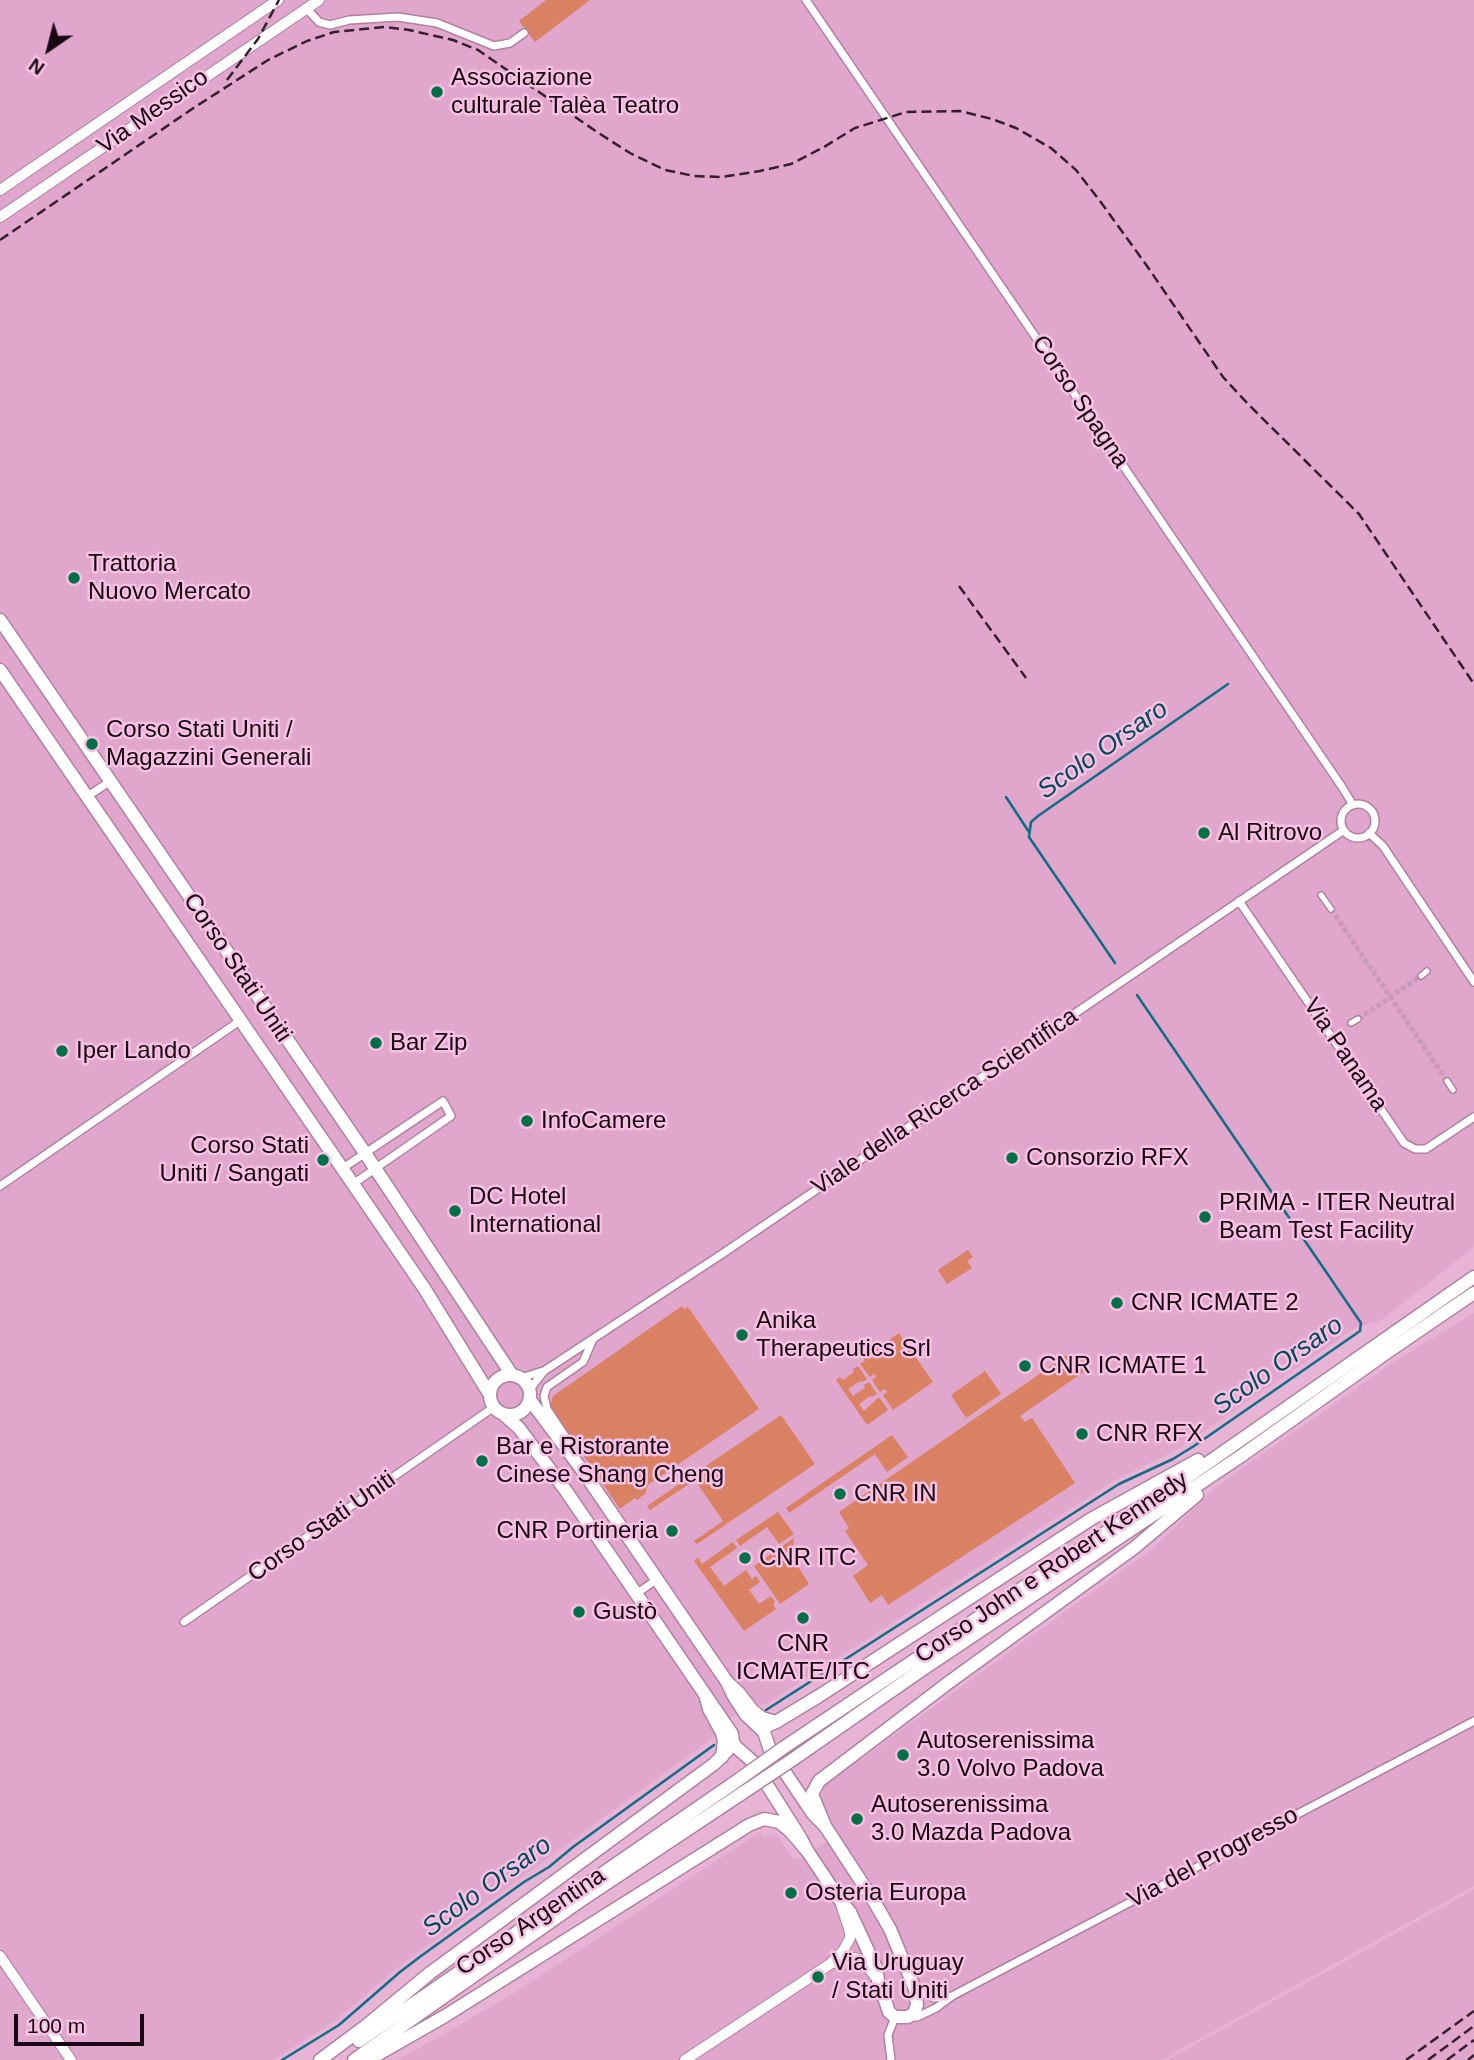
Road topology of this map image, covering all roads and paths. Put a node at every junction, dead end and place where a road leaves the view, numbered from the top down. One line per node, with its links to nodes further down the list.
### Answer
1 (278, 0): 6 (street, Via Messico)
2 (319, 0): 4 (street, Via Messico)
3 (806, 0): 12 (street, Corso Spagna)
4 (306, 8): 5 (street); 7 (street, Via Messico)
5 (524, 33)
6 (0, 190)
7 (0, 217)
8 (0, 620): 10 (main road, Corso Stati Uniti)
9 (0, 670): 11 (main road, Corso Stati Uniti)
10 (109, 782): 11 (street); 27 (main road, Corso Stati Uniti)
11 (88, 796): 21 (main road, Corso Stati Uniti)
12 (1353, 805): 13 (street); 14 (street, Corso Spagna)
13 (1345, 830): 14 (street); 16 (street, Viale della Ricerca Scientifica)
14 (1370, 833): 20 (street, Corso Spagna)
15 (1321, 895): 17 (street)
16 (1239, 901): 26 (street, Via Panama); 34 (street, Viale della Ricerca Scientifica)
17 (1331, 909)
18 (1427, 971): 19 (street)
19 (1420, 976)
20 (1474, 982)
21 (241, 1019): 28 (main road, Corso Stati Uniti); 31 (street, Corso Stati Uniti)
22 (1358, 1019): 23 (street)
23 (1351, 1023)
24 (1447, 1081): 25 (street)
25 (1453, 1090)
26 (1474, 1118)
27 (365, 1153): 28 (street); 29 (main road, Corso Stati Uniti); 29 (street)
28 (343, 1168): 30 (main road, Corso Stati Uniti)
29 (375, 1169): 30 (street); 36 (main road, Corso Stati Uniti)
30 (354, 1184): 38 (main road, Corso Stati Uniti)
31 (0, 1186)
32 (1474, 1277): 40 (main road, Corso John e Robert Kennedy)
33 (1474, 1293): 41 (main road, Corso John e Robert Kennedy)
34 (593, 1338): 35 (street, Viale della Ricerca Scientifica); 42 (street)
35 (544, 1371): 36 (street, Viale della Ricerca Scientifica); 37 (street, Viale della Ricerca Scientifica)
36 (517, 1376): 37 (main road); 38 (main road)
37 (530, 1394): 39 (main road); 42 (main road)
38 (490, 1395): 39 (main road)
39 (498, 1410): 44 (main road); 45 (street, Corso Stati Uniti)
40 (1262, 1424): 49 (main road); 53 (main road, Corso John e Robert Kennedy, bridge)
41 (1241, 1456): 53 (main road, Corso John e Robert Kennedy, bridge); 54 (main road)
42 (584, 1474): 43 (main road)
43 (656, 1580): 44 (street); 46 (main road)
44 (636, 1594): 47 (main road)
45 (184, 1622)
46 (727, 1682): 49 (main road); 50 (main road)
47 (706, 1698): 51 (main road); 52 (main road)
48 (1474, 1721): 61 (street, Via del Progresso)
49 (776, 1722): 50 (main road)
50 (756, 1724): 51 (main road); 54 (main road)
51 (735, 1742): 52 (main road); 55 (main road)
52 (722, 1758): 64 (main road)
53 (735, 1790): 65 (main road, Corso Argentina); 66 (main road, Corso Argentina)
54 (825, 1826): 60 (main road)
55 (808, 1852): 56 (main road); 67 (main road)
56 (840, 1900): 58 (street); 59 (main road)
57 (0, 1956): 63 (street)
58 (830, 1964): 59 (street); 68 (street)
59 (878, 1980): 62 (main road)
60 (915, 1989): 61 (street); 62 (main road)
61 (952, 1996): 62 (street, Via del Progresso)
62 (898, 2021): 69 (street)
63 (71, 2060)
64 (320, 2060)
65 (333, 2060)
66 (354, 2060)
67 (368, 2060)
68 (685, 2060)
69 (891, 2060)

